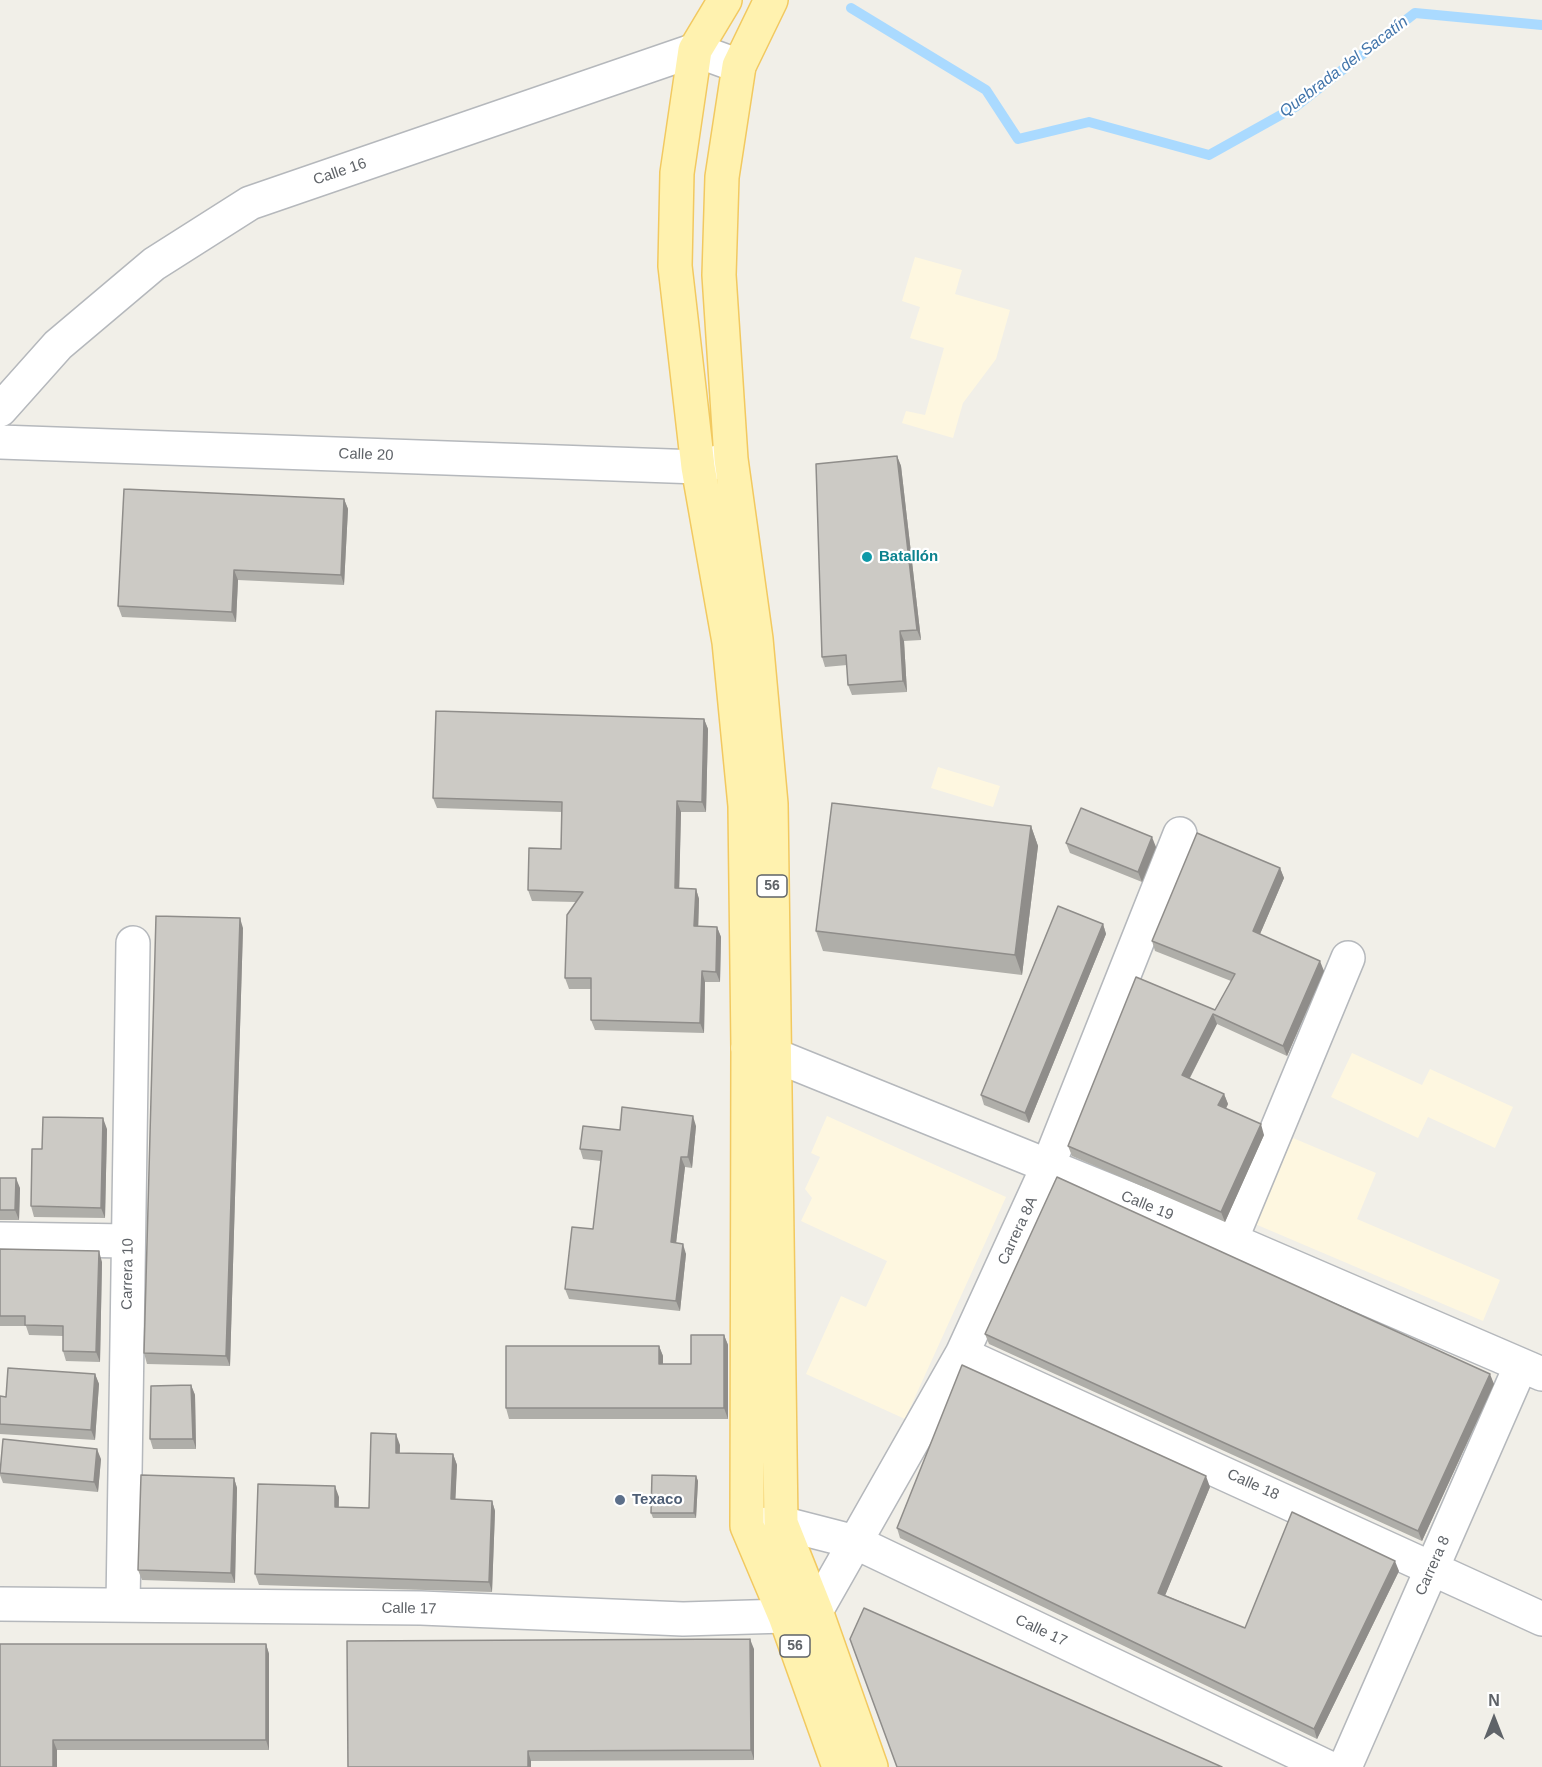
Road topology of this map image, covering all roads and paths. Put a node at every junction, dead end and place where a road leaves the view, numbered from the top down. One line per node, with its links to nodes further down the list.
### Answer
1 (725, 0): 3 (main road, 56)
2 (771, 0): 4 (main road, 56)
3 (695, 50): 4 (street); 5 (street, Calle 16); 8 (main road, 56)
4 (739, 66): 7 (main road, 56)
5 (0, 410)
6 (0, 442): 8 (street, Calle 20)
7 (731, 459): 8 (street, Calle 20); 12 (main road, 56)
8 (698, 467): 12 (main road, 56)
9 (1180, 834): 13 (street, Carrera 8A)
10 (133, 943): 16 (street, Carrera 10)
11 (1348, 958): 15 (street)
12 (761, 1052): 13 (street, Calle 19); 19 (main road, 56); 20 (main road, 56)
13 (1048, 1166): 15 (street, Calle 19); 17 (street, Carrera 8A)
14 (0, 1239): 16 (street)
15 (1230, 1240): 18 (street, Calle 19)
16 (128, 1241): 24 (street, Carrera 10)
17 (962, 1354): 21 (street, Carrera 8A); 22 (street, Calle 18)
18 (1532, 1370): 22 (street, Carrera 8)
19 (781, 1523): 20 (street, Calle 17); 21 (street, Calle 17); 25 (main road, 56)
20 (747, 1526): 25 (main road, 56)
21 (855, 1542): 25 (street, Carrera 8A); 29 (street, Calle 17)
22 (1432, 1567): 26 (street, Calle 18); 30 (street, Carrera 8)
23 (0, 1604): 24 (street, Calle 17)
24 (123, 1605): 25 (street, Calle 17)
25 (801, 1613): 27 (main road, 56); 28 (main road, 56)
26 (1542, 1619)
27 (838, 1767)
28 (871, 1767)
29 (1327, 1767)
30 (1345, 1767)

